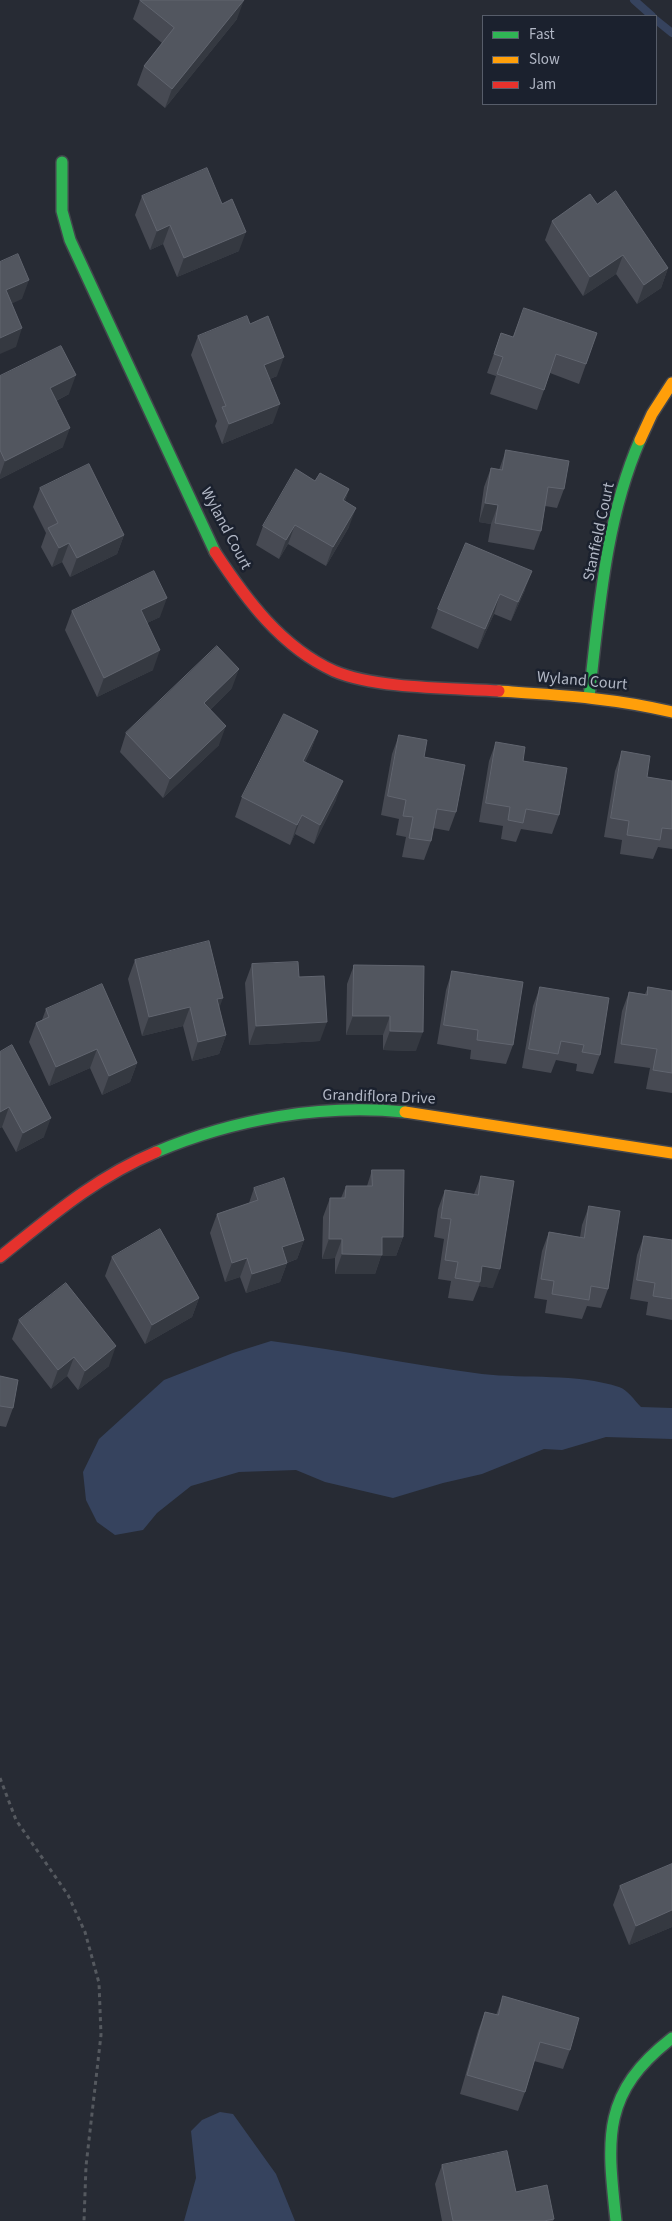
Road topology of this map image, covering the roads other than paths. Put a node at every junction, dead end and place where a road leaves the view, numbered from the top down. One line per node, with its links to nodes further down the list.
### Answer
1 (62, 162): 3 (street, Wyland Court)
2 (672, 383): 3 (street, Stanfield Court)
3 (589, 697): 4 (street, Wyland Court)
4 (672, 712)
5 (672, 1153): 6 (street, Grandiflora Drive)
6 (0, 1256)
7 (672, 2038): 8 (street)
8 (616, 2221)

